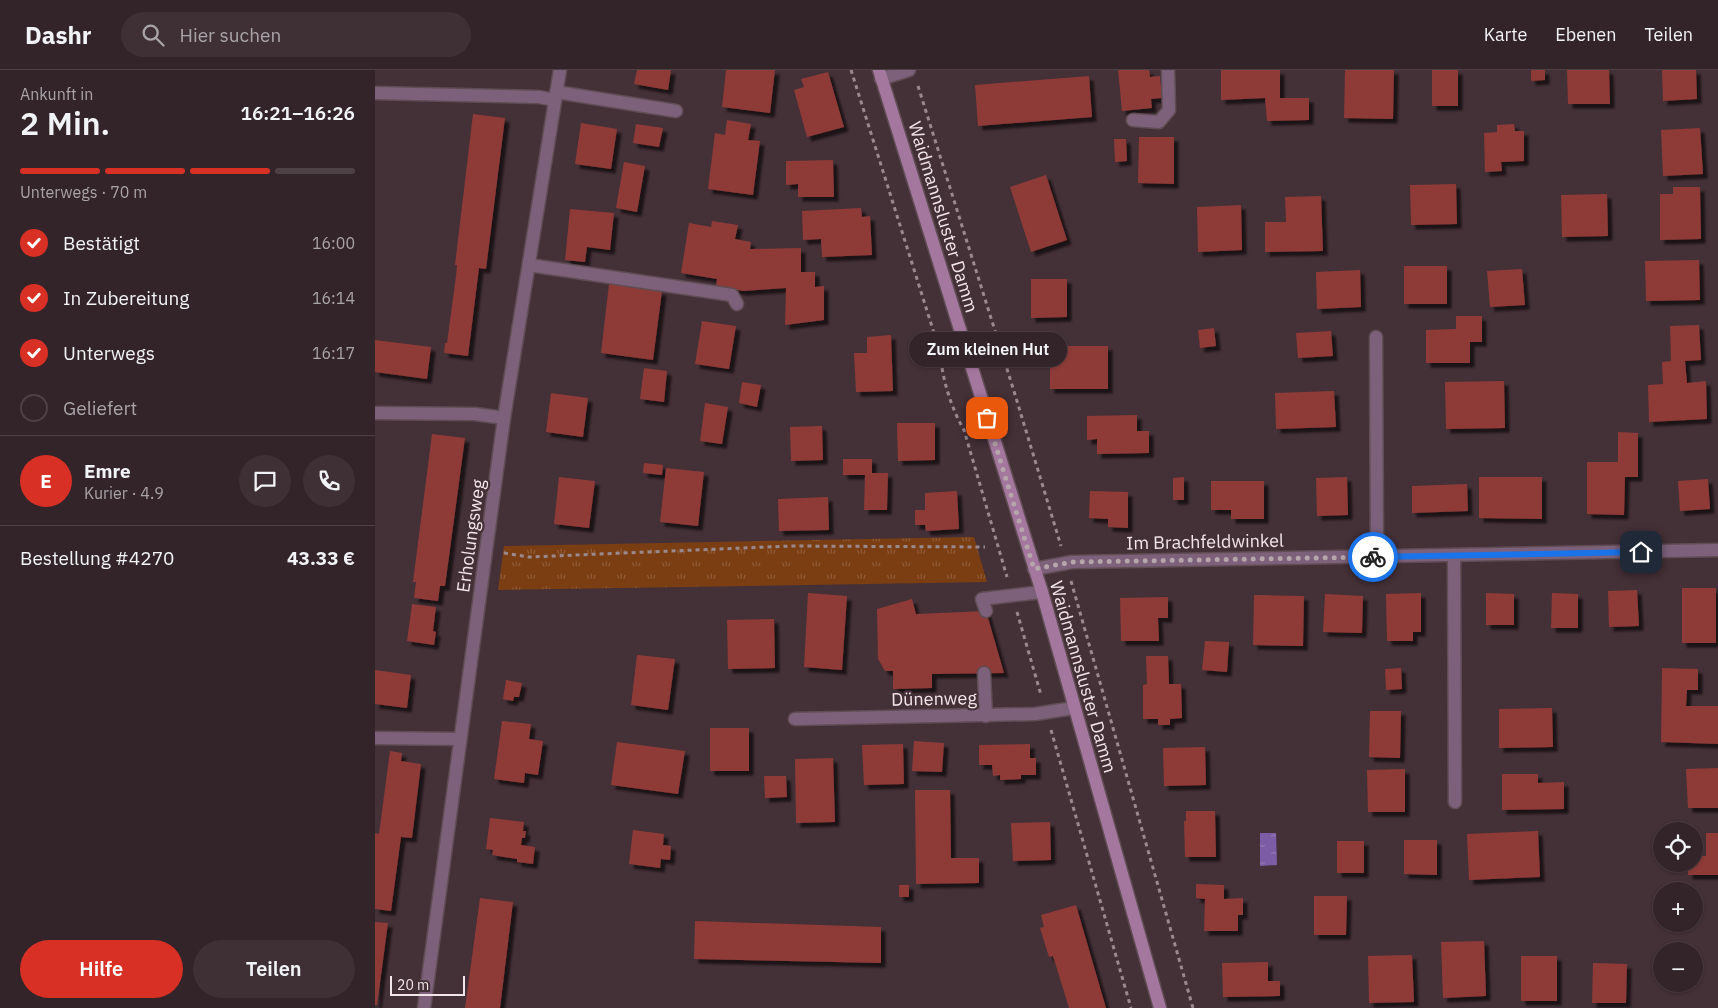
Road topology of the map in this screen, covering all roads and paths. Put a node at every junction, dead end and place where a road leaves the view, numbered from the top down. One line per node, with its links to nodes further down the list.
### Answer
1 (560, 70): 7 (street, Erholungsweg)
2 (851, 70): 23 (path)
3 (1167, 70): 9 (street)
4 (880, 74): 5 (street); 21 (main road, Waidmannsluster Damm)
5 (912, 75): 20 (path)
6 (375, 93): 7 (street)
7 (556, 96): 8 (street); 10 (street, Erholungsweg)
8 (676, 111)
9 (1133, 120)
10 (529, 266): 11 (street); 14 (street, Erholungsweg)
11 (737, 304)
12 (1376, 337): 19 (street)
13 (375, 413): 14 (street)
14 (504, 418): 16 (street, Erholungsweg)
15 (985, 547): 16 (path)
16 (487, 550): 31 (street, Erholungsweg)
17 (1718, 550): 18 (street, Im Brachfeldwinkel)
18 (1454, 556): 19 (street, Im Brachfeldwinkel); 32 (street)
19 (1377, 557): 20 (street, Im Brachfeldwinkel)
20 (1066, 563): 21 (street, Im Brachfeldwinkel); 36 (path)
21 (1034, 569): 22 (main road, Waidmannsluster Damm)
22 (1042, 592): 23 (street); 26 (main road, Waidmannsluster Damm)
23 (1013, 596): 24 (street); 27 (path)
24 (986, 611)
25 (984, 673): 28 (street)
26 (1074, 708): 27 (street, Dünenweg); 35 (main road, Waidmannsluster Damm)
27 (1046, 712): 28 (street, Dünenweg); 34 (path)
28 (987, 716): 29 (street, Dünenweg)
29 (795, 719)
30 (375, 738): 31 (street)
31 (461, 739): 33 (street, Erholungsweg)
32 (1455, 802)
33 (424, 1008)
34 (1131, 1008)
35 (1160, 1008)
36 (1193, 1008)

